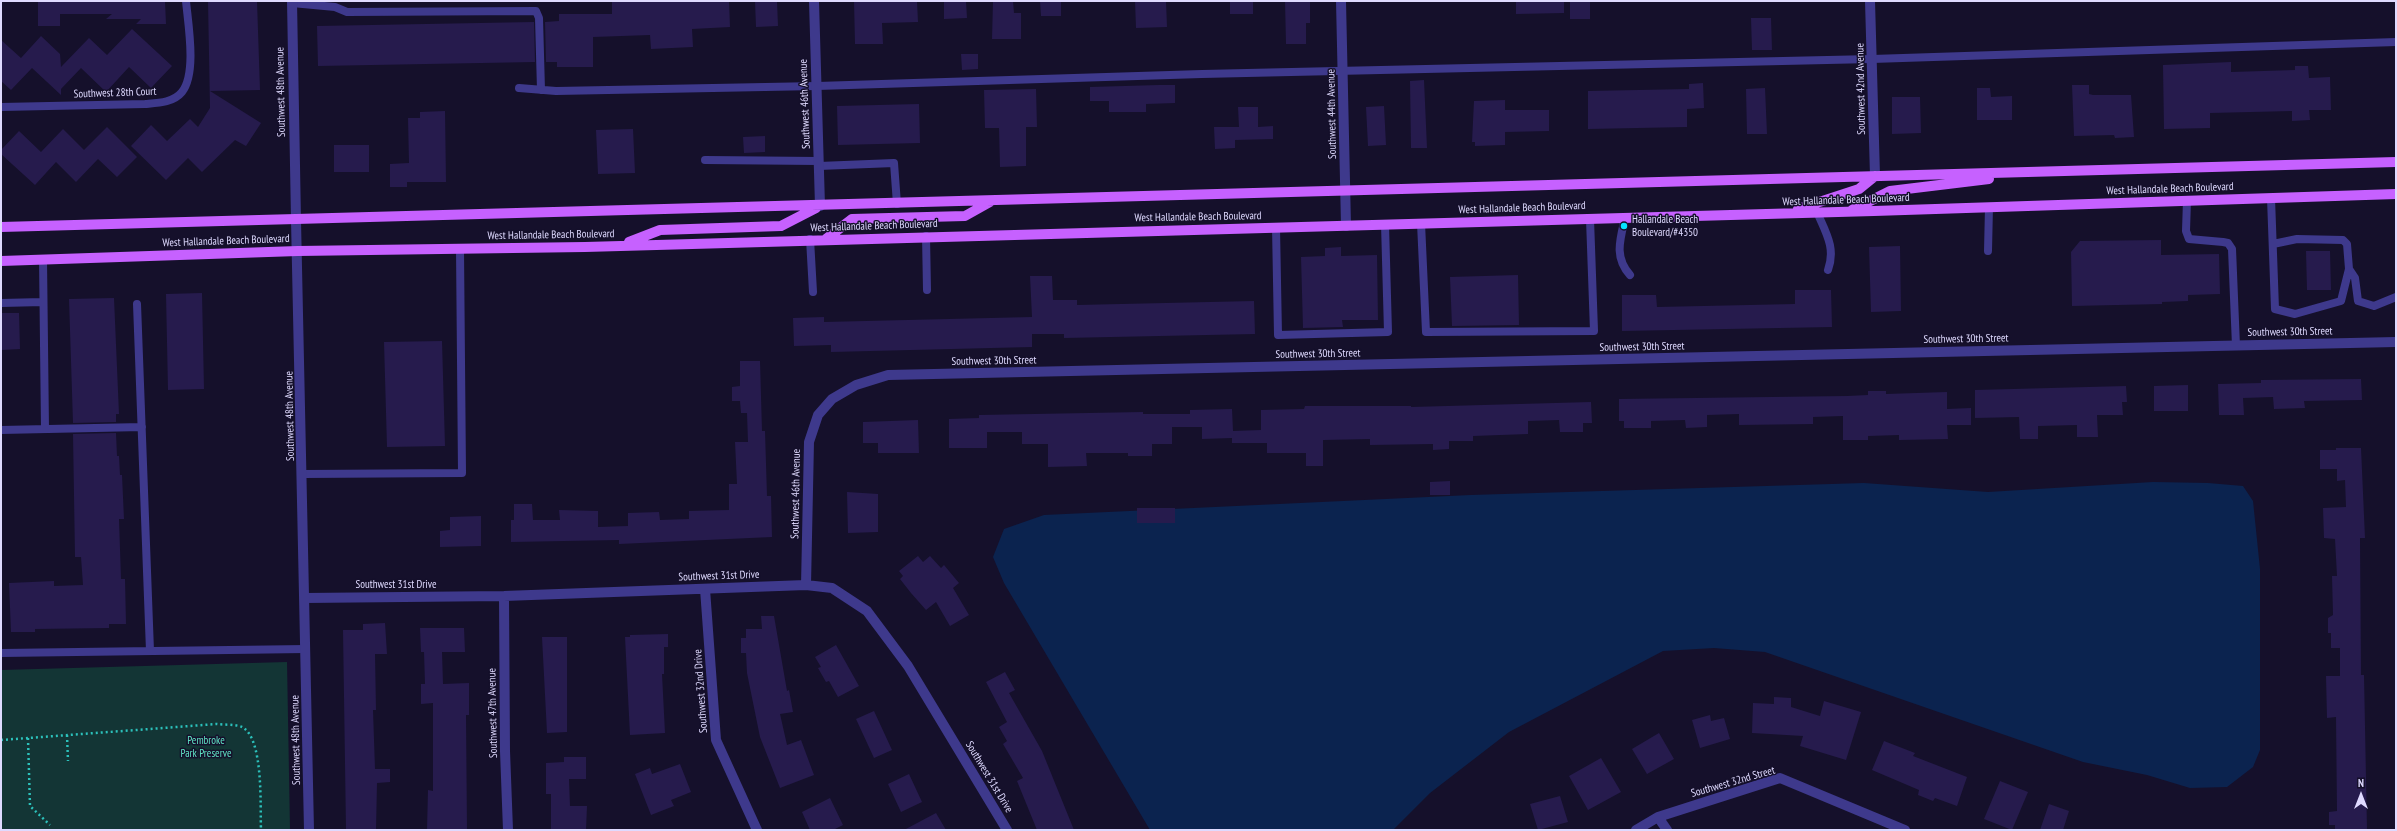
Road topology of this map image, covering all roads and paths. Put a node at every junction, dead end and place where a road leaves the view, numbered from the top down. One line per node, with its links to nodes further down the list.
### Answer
1 (186, 1): 12 (lane, Southwest 28th Court)
2 (814, 1): 9 (street, Southwest 46th Avenue)
3 (1341, 1): 8 (street, Southwest 44th Avenue)
4 (1870, 1): 7 (street, Southwest 42nd Avenue)
5 (292, 2): 11 (lane); 31 (street, Southwest 48th Avenue)
6 (2396, 42): 7 (lane)
7 (1872, 59): 8 (lane); 17 (street, Southwest 42nd Avenue)
8 (1343, 72): 9 (lane); 18 (street, Southwest 44th Avenue)
9 (817, 86): 11 (lane); 15 (street, Southwest 46th Avenue)
10 (519, 88): 11 (lane)
11 (541, 90)
12 (1, 107)
13 (705, 160): 15 (lane)
14 (2396, 162): 16 (main road, West Hallandale Beach Boulevard)
15 (819, 164): 23 (lane); 24 (street, Southwest 46th Avenue)
16 (2046, 172): 17 (main road, West Hallandale Beach Boulevard); 26 (main road)
17 (1875, 176): 18 (main road, West Hallandale Beach Boulevard); 28 (main road)
18 (1345, 192): 22 (main road, West Hallandale Beach Boulevard); 34 (street, Southwest 44th Avenue)
19 (2396, 194): 20 (main road, West Hallandale Beach Boulevard)
20 (2272, 198): 21 (main road, West Hallandale Beach Boulevard); 40 (lane)
21 (2187, 200): 25 (main road, West Hallandale Beach Boulevard); 57 (lane)
22 (992, 201): 23 (main road, West Hallandale Beach Boulevard); 39 (main road)
23 (897, 204): 24 (main road, West Hallandale Beach Boulevard)
24 (820, 206): 31 (main road, West Hallandale Beach Boulevard); 41 (main road)
25 (1989, 207): 26 (main road, West Hallandale Beach Boulevard); 44 (lane)
26 (1849, 211): 27 (main road, West Hallandale Beach Boulevard)
27 (1816, 212): 28 (main road, West Hallandale Beach Boulevard); 48 (lane)
28 (1783, 213): 29 (main road, West Hallandale Beach Boulevard)
29 (1625, 218): 30 (main road, West Hallandale Beach Boulevard); 49 (lane)
30 (1590, 219): 32 (main road, West Hallandale Beach Boulevard); 32 (lane)
31 (296, 220): 35 (main road, West Hallandale Beach Boulevard); 43 (street, Southwest 48th Avenue)
32 (1421, 223): 33 (main road, West Hallandale Beach Boulevard)
33 (1384, 224): 34 (main road, West Hallandale Beach Boulevard); 36 (lane)
34 (1346, 226): 36 (main road, West Hallandale Beach Boulevard)
35 (1, 227)
36 (1276, 227): 37 (main road, West Hallandale Beach Boulevard)
37 (926, 236): 39 (main road, West Hallandale Beach Boulevard); 50 (lane)
38 (810, 239): 39 (main road, West Hallandale Beach Boulevard); 41 (main road, West Hallandale Beach Boulevard); 51 (lane)
39 (826, 239)
40 (2273, 244): 47 (lane); 47 (lane)
41 (623, 245): 42 (main road, West Hallandale Beach Boulevard)
42 (460, 249): 43 (main road, West Hallandale Beach Boulevard); 62 (lane)
43 (298, 251): 45 (main road, West Hallandale Beach Boulevard); 62 (street, Southwest 48th Avenue)
44 (1988, 251)
45 (43, 259): 46 (main road, West Hallandale Beach Boulevard); 53 (lane)
46 (1, 261)
47 (2349, 269): 52 (lane)
48 (1828, 270)
49 (1630, 275)
50 (927, 290)
51 (812, 292)
52 (2396, 297)
53 (43, 302): 54 (lane); 60 (lane)
54 (1, 303)
55 (137, 304): 59 (lane)
56 (2396, 342): 57 (street, Southwest 30th Street)
57 (2236, 346): 58 (street, Southwest 30th Street)
58 (888, 375): 63 (street, Southwest 46th Avenue)
59 (142, 427): 60 (lane); 68 (lane)
60 (45, 429): 61 (lane)
61 (1, 430)
62 (303, 474): 66 (street, Southwest 48th Avenue)
63 (806, 585): 64 (street, Southwest 31st Drive); 80 (street, Southwest 31st Drive)
64 (705, 589): 65 (street, Southwest 31st Drive); 79 (street, Southwest 32nd Drive)
65 (504, 596): 66 (street, Southwest 31st Drive); 78 (street, Southwest 47th Avenue)
66 (305, 598): 67 (street, Southwest 48th Avenue)
67 (306, 649): 68 (lane); 77 (street, Southwest 48th Avenue)
68 (150, 651): 69 (lane)
69 (1, 653)
70 (67, 735): 71 (path); 73 (path); 76 (path)
71 (28, 738): 72 (path); 75 (path)
72 (1, 740)
73 (68, 761)
74 (1658, 817): 81 (street, Southwest 32nd Street); 82 (street); 83 (street, Southwest 32nd Street)
75 (50, 825)
76 (261, 830)
77 (309, 830)
78 (508, 830)
79 (757, 830)
80 (1007, 830)
81 (1636, 830)
82 (1667, 830)
83 (1905, 830)

